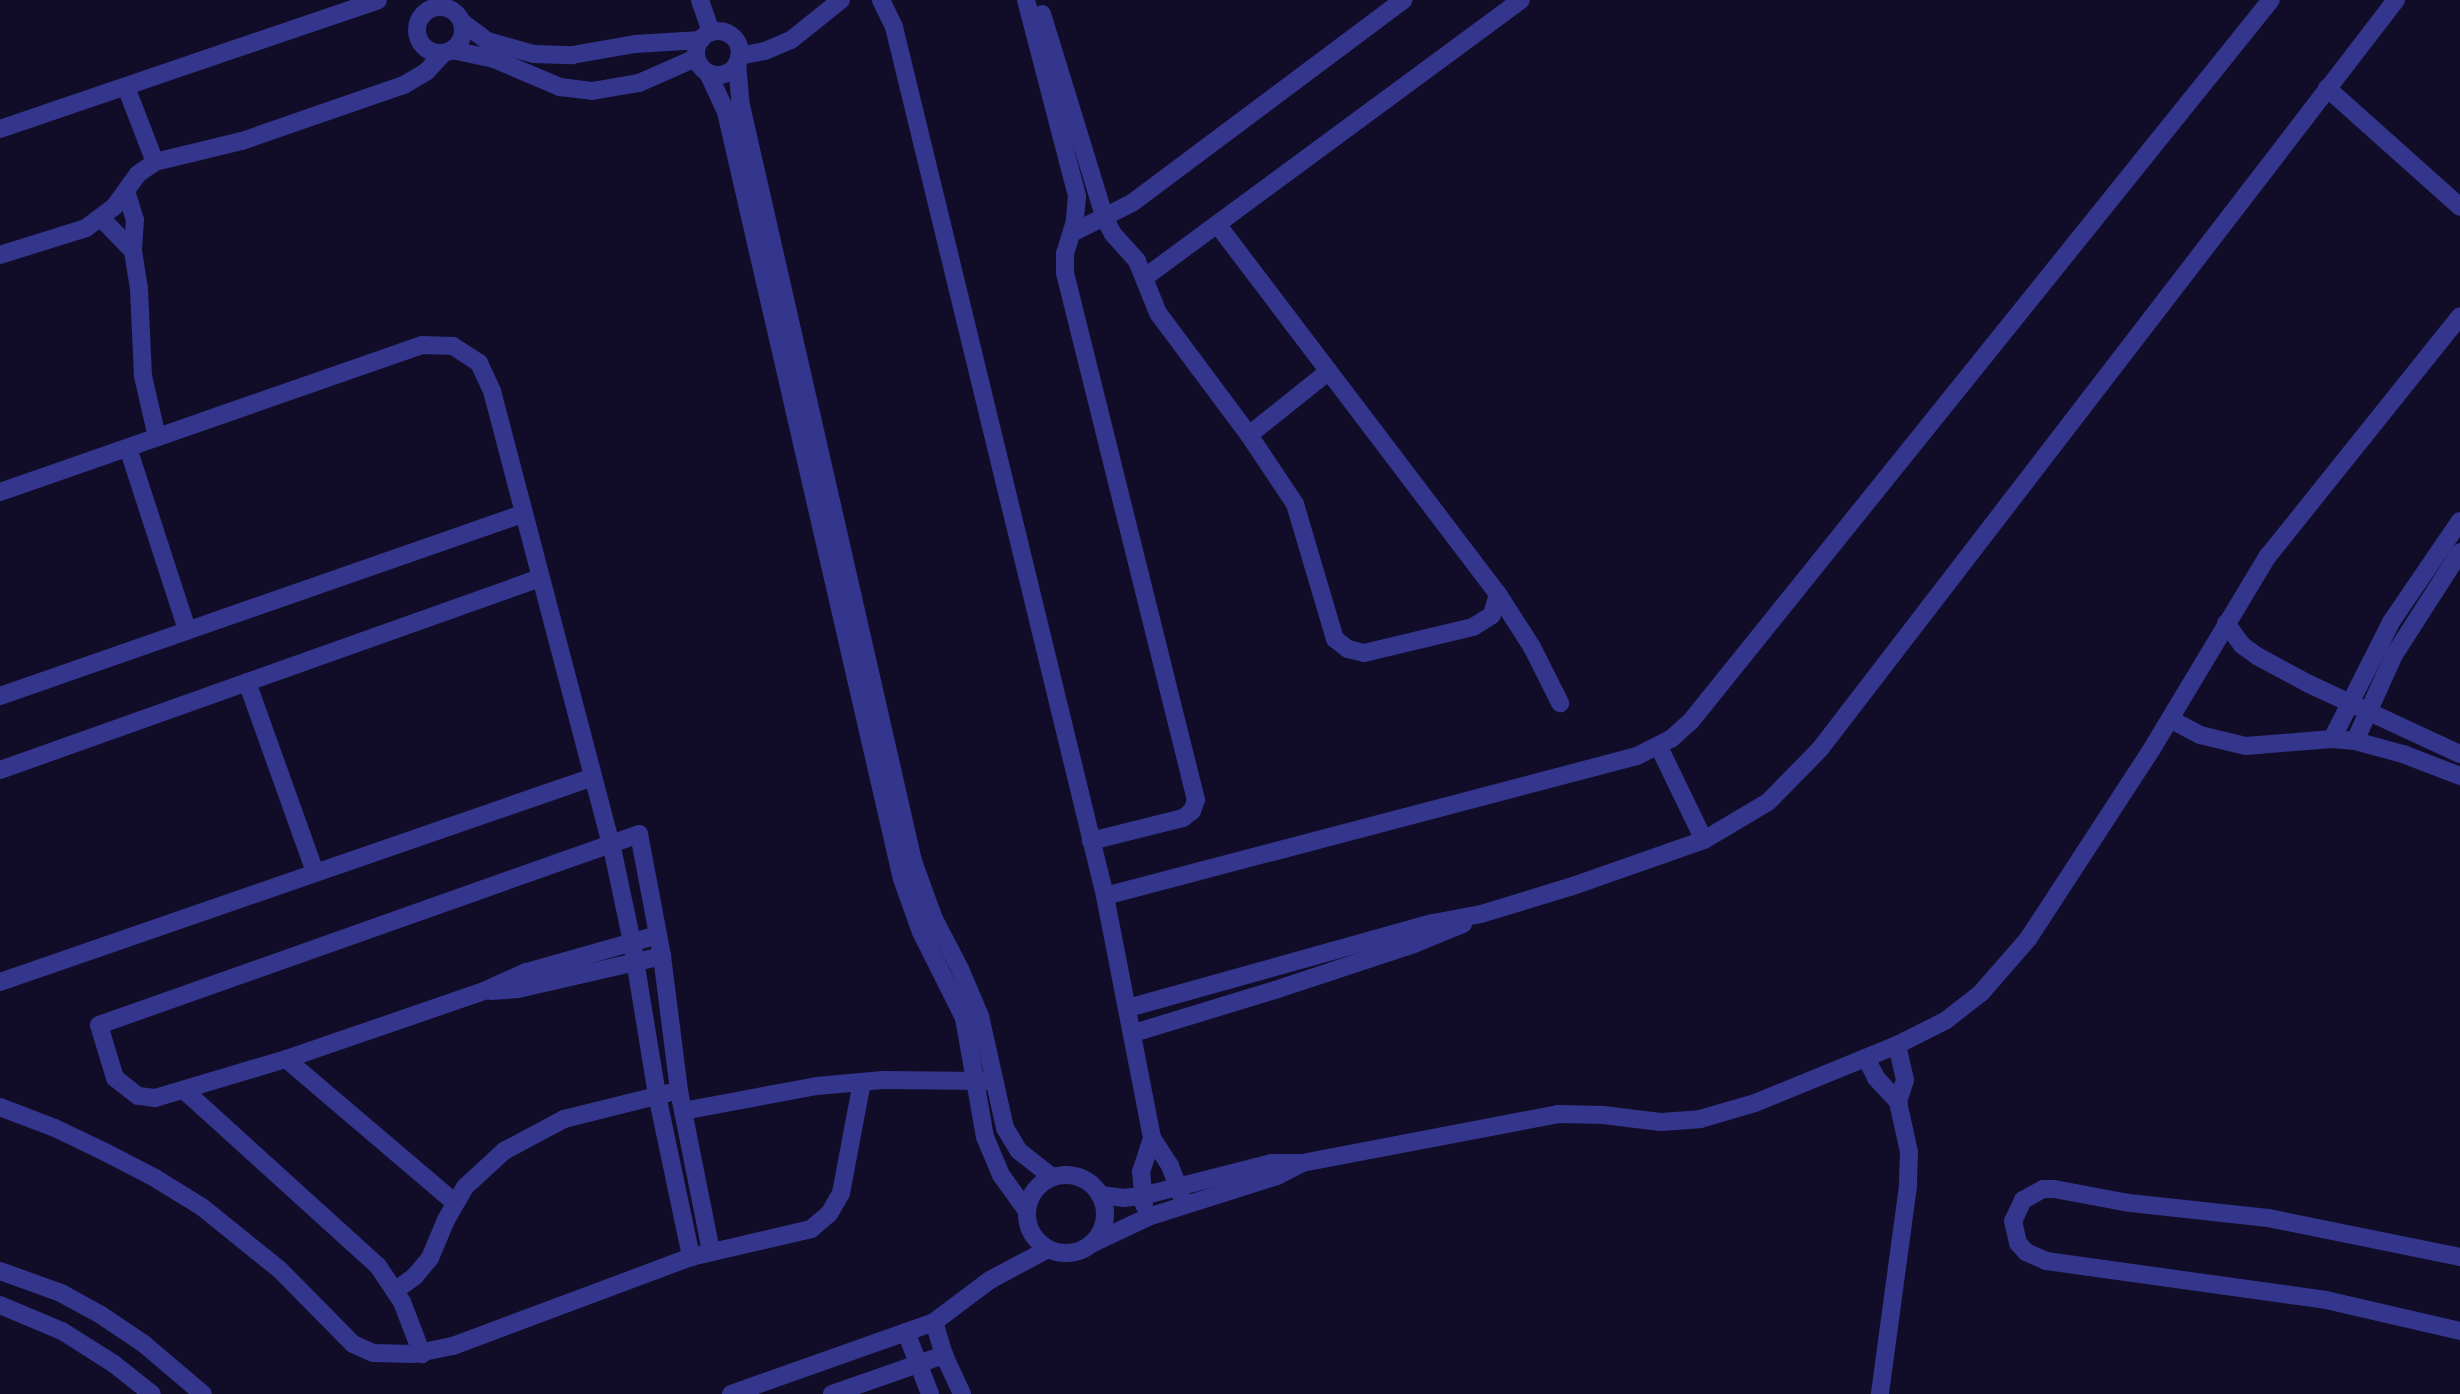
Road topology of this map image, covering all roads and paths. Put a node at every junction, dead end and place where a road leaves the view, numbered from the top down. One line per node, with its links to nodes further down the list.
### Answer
1 (378, 0): 20 (street)
2 (413, 0): 13 (street)
3 (699, 0): 15 (street)
4 (841, 0): 18 (street)
5 (881, 0): 61 (street)
6 (1026, 0): 29 (street)
7 (1039, 0): 27 (street)
8 (1403, 0): 27 (street)
9 (1521, 0): 28 (street)
10 (2271, 0): 55 (street)
11 (2396, 0): 21 (street)
12 (441, 3): 13 (street); 14 (street)
13 (418, 22): 16 (street)
14 (462, 22): 15 (street); 16 (street)
15 (706, 36): 17 (street); 18 (street)
16 (448, 51): 17 (street); 23 (street)
17 (696, 58): 19 (street)
18 (738, 60): 19 (street); 38 (street)
19 (708, 73): 38 (street)
20 (126, 87): 22 (street); 23 (street)
21 (2328, 88): 25 (street); 60 (street)
22 (0, 129)
23 (155, 162): 24 (street)
24 (126, 191): 26 (street); 30 (street)
25 (2460, 207)
26 (101, 218): 30 (street); 31 (street)
27 (1105, 219): 29 (street); 32 (street)
28 (1217, 224): 32 (street); 34 (street)
29 (1072, 233): 61 (street)
30 (133, 251): 36 (street)
31 (0, 255)
32 (1144, 278): 35 (street)
33 (2460, 316): 45 (street)
34 (1329, 371): 35 (street); 44 (street)
35 (1250, 435): 44 (street)
36 (157, 438): 37 (street); 40 (street)
37 (128, 447): 39 (street); 46 (street)
38 (817, 474): 79 (street)
39 (0, 492)
40 (522, 514): 43 (street); 46 (street)
41 (2460, 521): 50 (street)
42 (2460, 552): 51 (street)
43 (540, 578): 47 (street); 59 (street)
44 (1498, 594): 49 (street)
45 (2226, 623): 50 (street); 52 (street)
46 (187, 631): 48 (street)
47 (247, 682): 57 (street); 63 (street)
48 (0, 695)
49 (1560, 703)
50 (2349, 703): 51 (street); 53 (street)
51 (2367, 711): 54 (street); 56 (street)
52 (2170, 719): 53 (street); 76 (street)
53 (2332, 739): 54 (street)
54 (2355, 741): 58 (street)
55 (1659, 747): 60 (street); 64 (street)
56 (2460, 754)
57 (0, 770)
58 (2460, 776)
59 (593, 777): 62 (street); 63 (street)
60 (1704, 840): 67 (street)
61 (1091, 841): 64 (street)
62 (611, 843): 65 (street); 66 (street); 81 (street)
63 (316, 872): 71 (street)
64 (1105, 896): 74 (street)
65 (658, 934): 66 (street); 68 (street)
66 (632, 942): 69 (street); 73 (street)
67 (1389, 944): 70 (street); 72 (street)
68 (662, 956): 69 (street); 82 (street)
69 (635, 962): 73 (street); 83 (street)
70 (1269, 970): 72 (street); 74 (street)
71 (0, 982)
72 (1275, 990): 75 (street)
73 (484, 991): 78 (street)
74 (1128, 1008): 75 (street)
75 (1134, 1032): 87 (street)
76 (1897, 1045): 77 (street); 84 (street)
77 (1866, 1058): 84 (street); 90 (street)
78 (286, 1059): 81 (street); 92 (street)
79 (985, 1081): 80 (street); 88 (street); 93 (street)
80 (862, 1082): 86 (street); 97 (street)
81 (185, 1091): 101 (street)
82 (679, 1091): 83 (street); 86 (street)
83 (657, 1095): 92 (street); 98 (street)
84 (1898, 1102): 115 (street)
85 (0, 1107): 106 (street)
86 (683, 1111): 97 (street)
87 (1152, 1138): 90 (street); 91 (street)
88 (1052, 1177): 89 (street); 93 (street)
89 (1100, 1195): 91 (street); 95 (street)
90 (1181, 1195): 91 (street); 94 (street)
91 (1142, 1196): 94 (street)
92 (455, 1203): 101 (street)
93 (1027, 1211): 96 (street)
94 (1147, 1217): 95 (street)
95 (1089, 1245): 96 (street)
96 (1048, 1248): 103 (street)
97 (711, 1251): 98 (street)
98 (691, 1257): 106 (street)
99 (2460, 1257): 104 (street)
100 (0, 1271): 110 (street)
101 (396, 1290): 106 (street)
102 (0, 1305): 109 (street)
103 (934, 1322): 105 (street); 107 (street)
104 (2460, 1331)
105 (906, 1332): 108 (street); 111 (street)
106 (422, 1354)
107 (944, 1355): 108 (street); 114 (street)
108 (916, 1364): 112 (street); 113 (street)
109 (152, 1394)
110 (203, 1394)
111 (731, 1394)
112 (832, 1394)
113 (930, 1394)
114 (962, 1394)
115 (1880, 1394)

